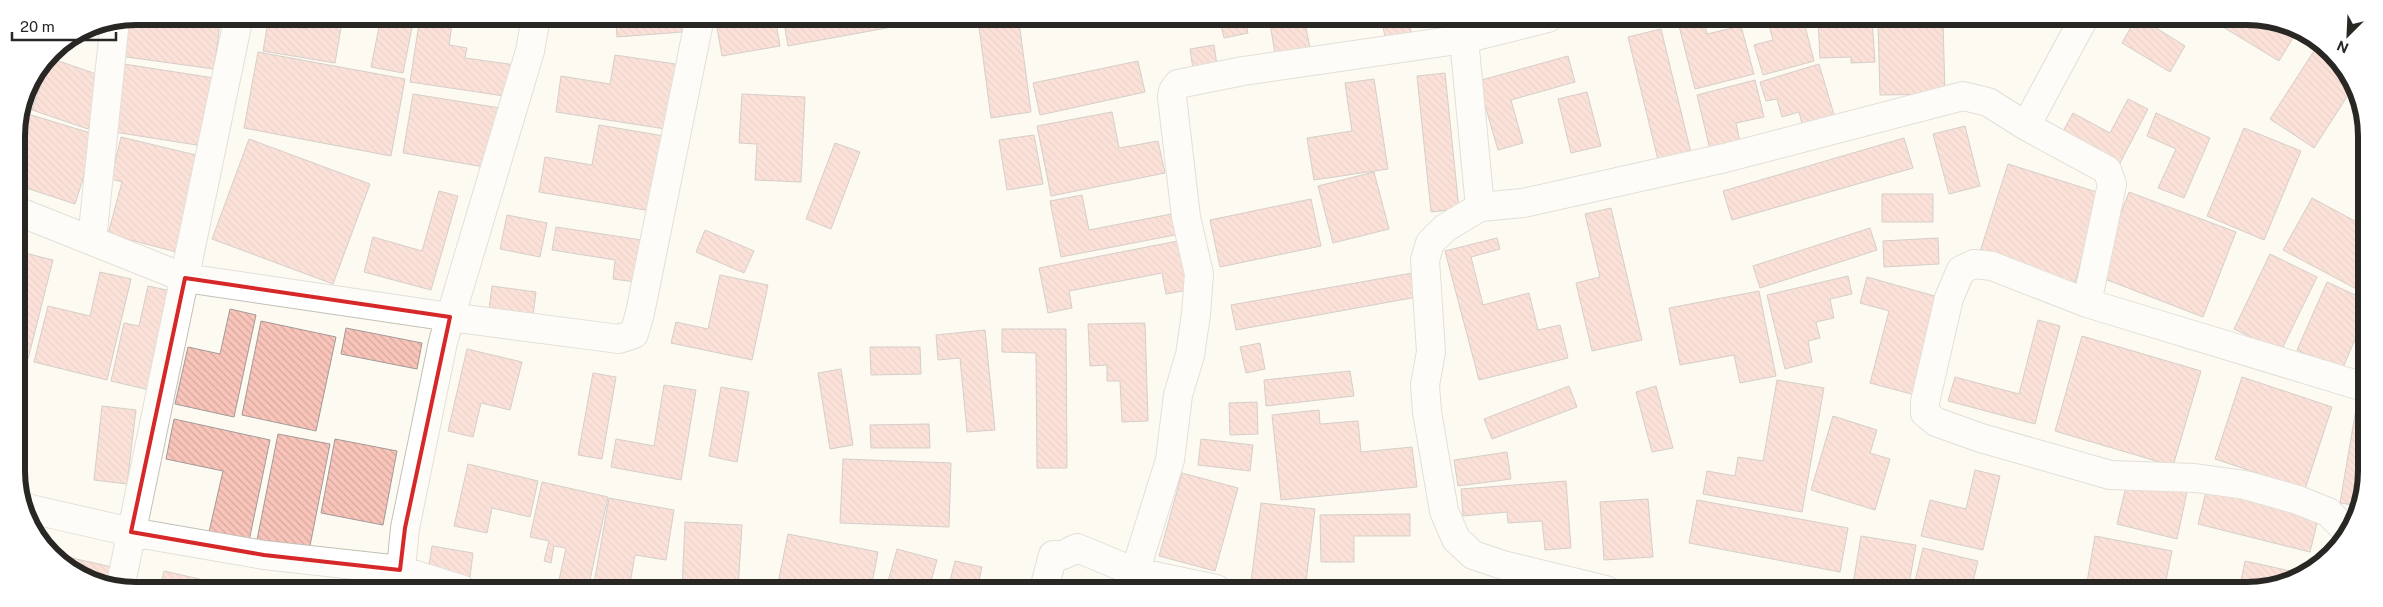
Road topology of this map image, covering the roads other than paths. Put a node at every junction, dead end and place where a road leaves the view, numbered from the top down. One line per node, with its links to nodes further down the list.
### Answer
1 (237, 25): 12 (street)
2 (535, 25): 14 (street)
3 (698, 25): 14 (street)
4 (1491, 25): 7 (street)
5 (2080, 25): 8 (street)
6 (114, 27): 11 (street)
7 (1467, 28): 9 (street); 19 (street)
8 (2026, 126): 9 (street); 13 (street)
9 (1480, 207): 25 (street)
10 (25, 214): 11 (street)
11 (92, 240): 12 (street)
12 (185, 278): 14 (street); 18 (street)
13 (2087, 303): 15 (street); 17 (street)
14 (450, 317): 20 (street)
15 (2358, 385)
16 (32, 509): 18 (street)
17 (2342, 527)
18 (131, 532): 20 (street); 21 (street)
19 (1135, 572): 23 (street); 24 (street)
20 (400, 579): 22 (street)
21 (121, 581)
22 (418, 582)
23 (1046, 582)
24 (1180, 582)
25 (1573, 582)

